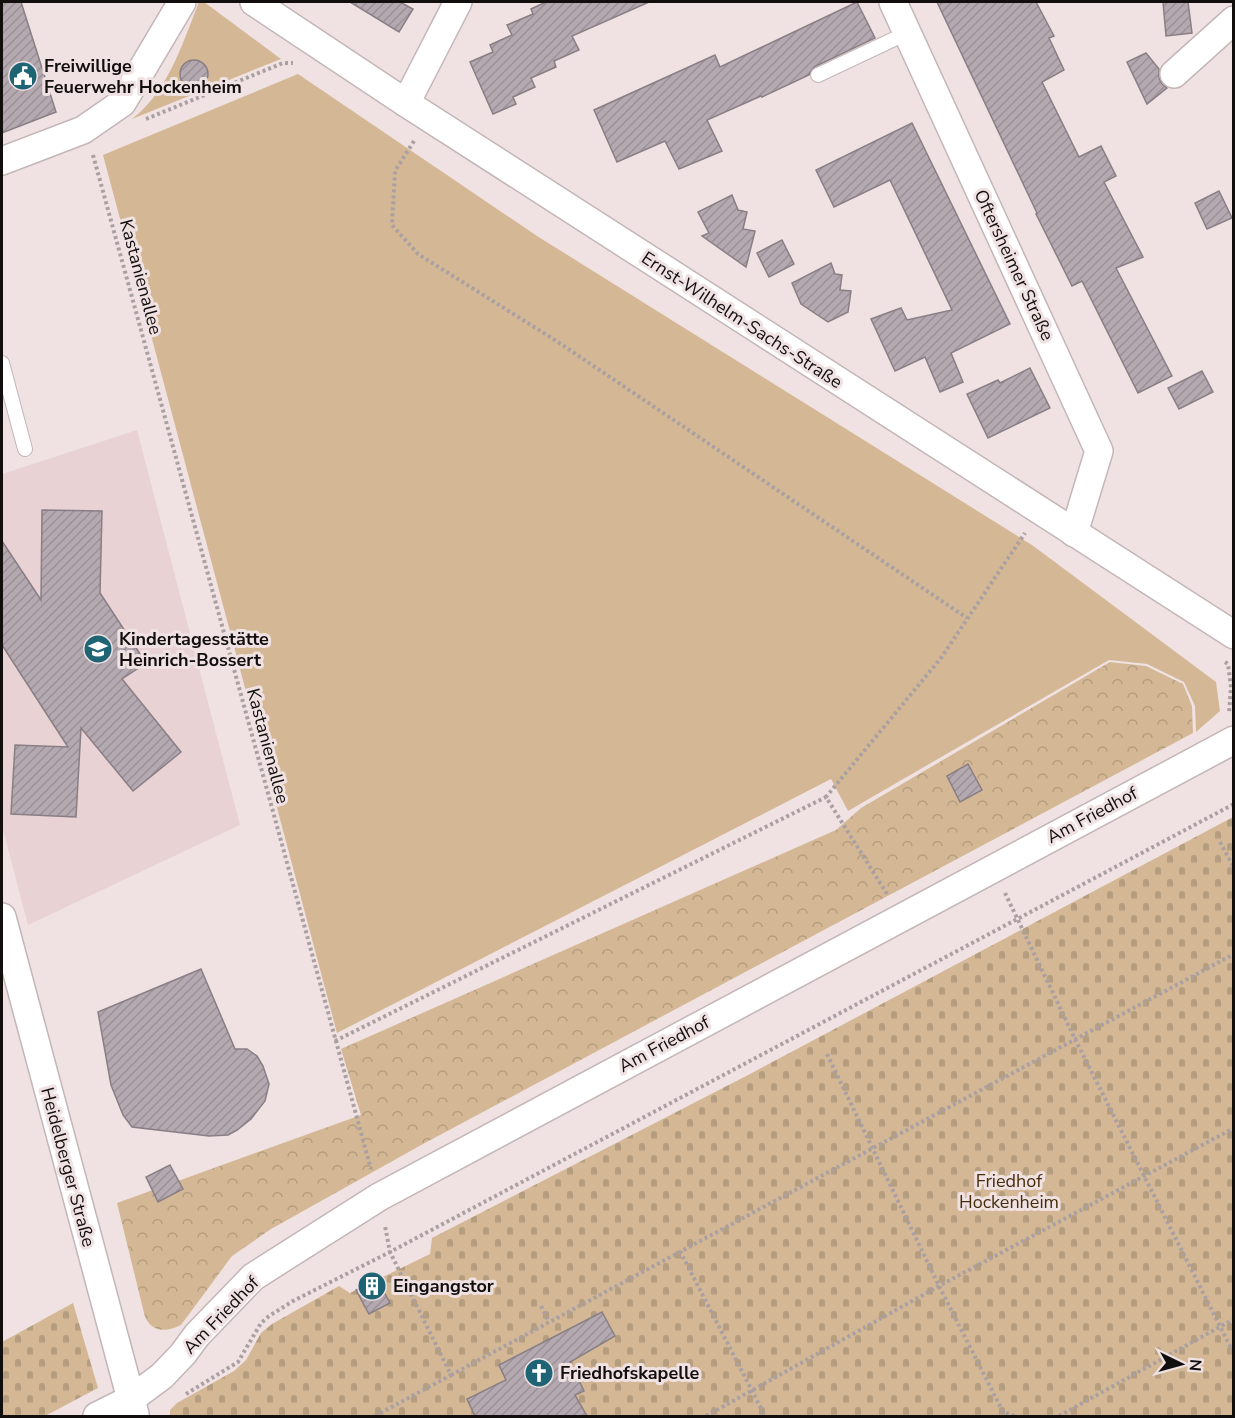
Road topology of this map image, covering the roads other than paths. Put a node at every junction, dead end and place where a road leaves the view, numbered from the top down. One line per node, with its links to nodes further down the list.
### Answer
1 (183, 2): 10 (street)
2 (254, 2): 9 (street, Ernst-Wilhelm-Sachs-Straße)
3 (458, 2): 9 (street)
4 (893, 2): 6 (street, Oftersheimer Straße)
5 (1233, 20): 7 (street)
6 (907, 33): 8 (lane); 13 (street, Oftersheimer Straße)
7 (1174, 74)
8 (818, 75)
9 (406, 103): 13 (street, Ernst-Wilhelm-Sachs-Straße)
10 (2, 161)
11 (2, 363): 12 (lane)
12 (25, 449)
13 (1074, 533): 14 (street, Ernst-Wilhelm-Sachs-Straße)
14 (1233, 634)
15 (1233, 740): 17 (street, Am Friedhof)
16 (2, 916): 17 (street, Heidelberger Straße)
17 (133, 1408): 18 (street, Am Friedhof)
18 (97, 1416)

